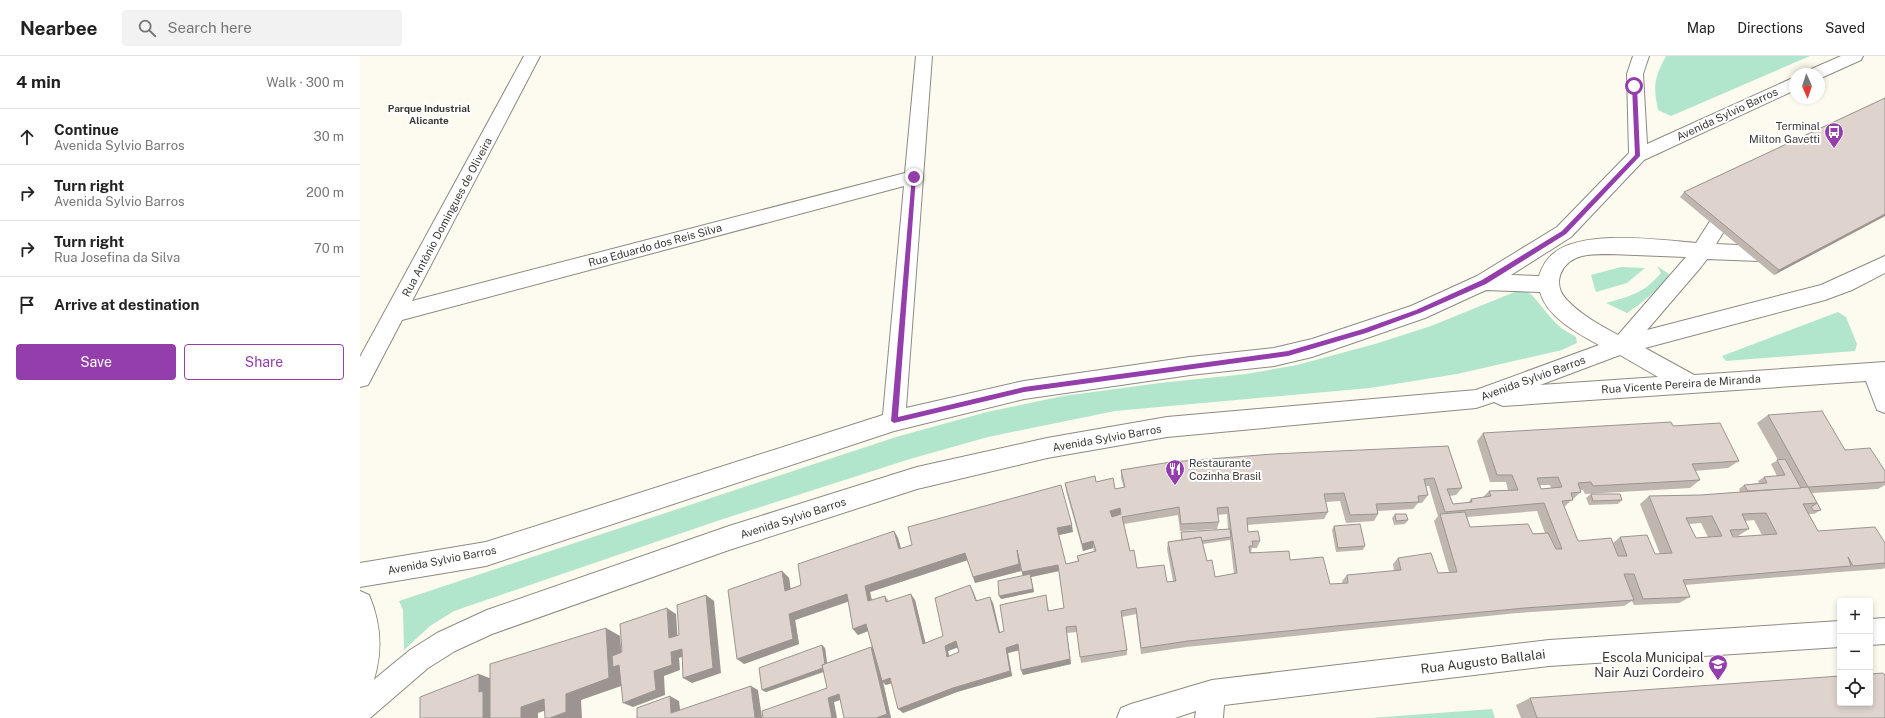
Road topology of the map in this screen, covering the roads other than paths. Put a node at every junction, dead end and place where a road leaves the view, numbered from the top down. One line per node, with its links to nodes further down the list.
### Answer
1 (532, 56): 15 (main road, Rua Antônio Domingues de Oliveira)
2 (924, 56): 8 (main road)
3 (1641, 56): 7 (main road)
4 (1855, 56): 5 (main road)
5 (1825, 70)
6 (1789, 86): 7 (main road, Avenida Sylvio Barros)
7 (1638, 155): 13 (main road, Avenida Sylvio Barros)
8 (914, 177): 15 (main road, Rua Eduardo dos Reis Silva); 22 (main road)
9 (1753, 201): 11 (main road)
10 (1794, 243): 11 (main road)
11 (1699, 252): 14 (main road); 16 (main road)
12 (1885, 264): 16 (main road, Avenida Sylvio Barros)
13 (1484, 282): 14 (main road); 22 (main road, Avenida Sylvio Barros)
14 (1547, 284): 16 (main road)
15 (396, 313): 18 (main road, Rua Antônio Domingues de Oliveira)
16 (1621, 346): 19 (main road); 20 (main road, Avenida Sylvio Barros)
17 (1880, 372): 19 (main road, Rua Vicente Pereira de Miranda); 21 (main road)
18 (360, 378)
19 (1689, 383): 20 (main road, Rua Vicente Pereira de Miranda)
20 (1476, 399): 30 (main road, Avenida Sylvio Barros)
21 (1885, 403)
22 (894, 421): 23 (main road, Avenida Sylvio Barros)
23 (360, 575)
24 (360, 604): 28 (main road)
25 (1885, 631): 26 (main road)
26 (1873, 632)
27 (1837, 634): 29 (main road, Rua Augusto Ballalai)
28 (360, 684)
29 (1210, 705): 31 (main road, Rua Augusto Ballalai)
30 (360, 709)
31 (1132, 718)

